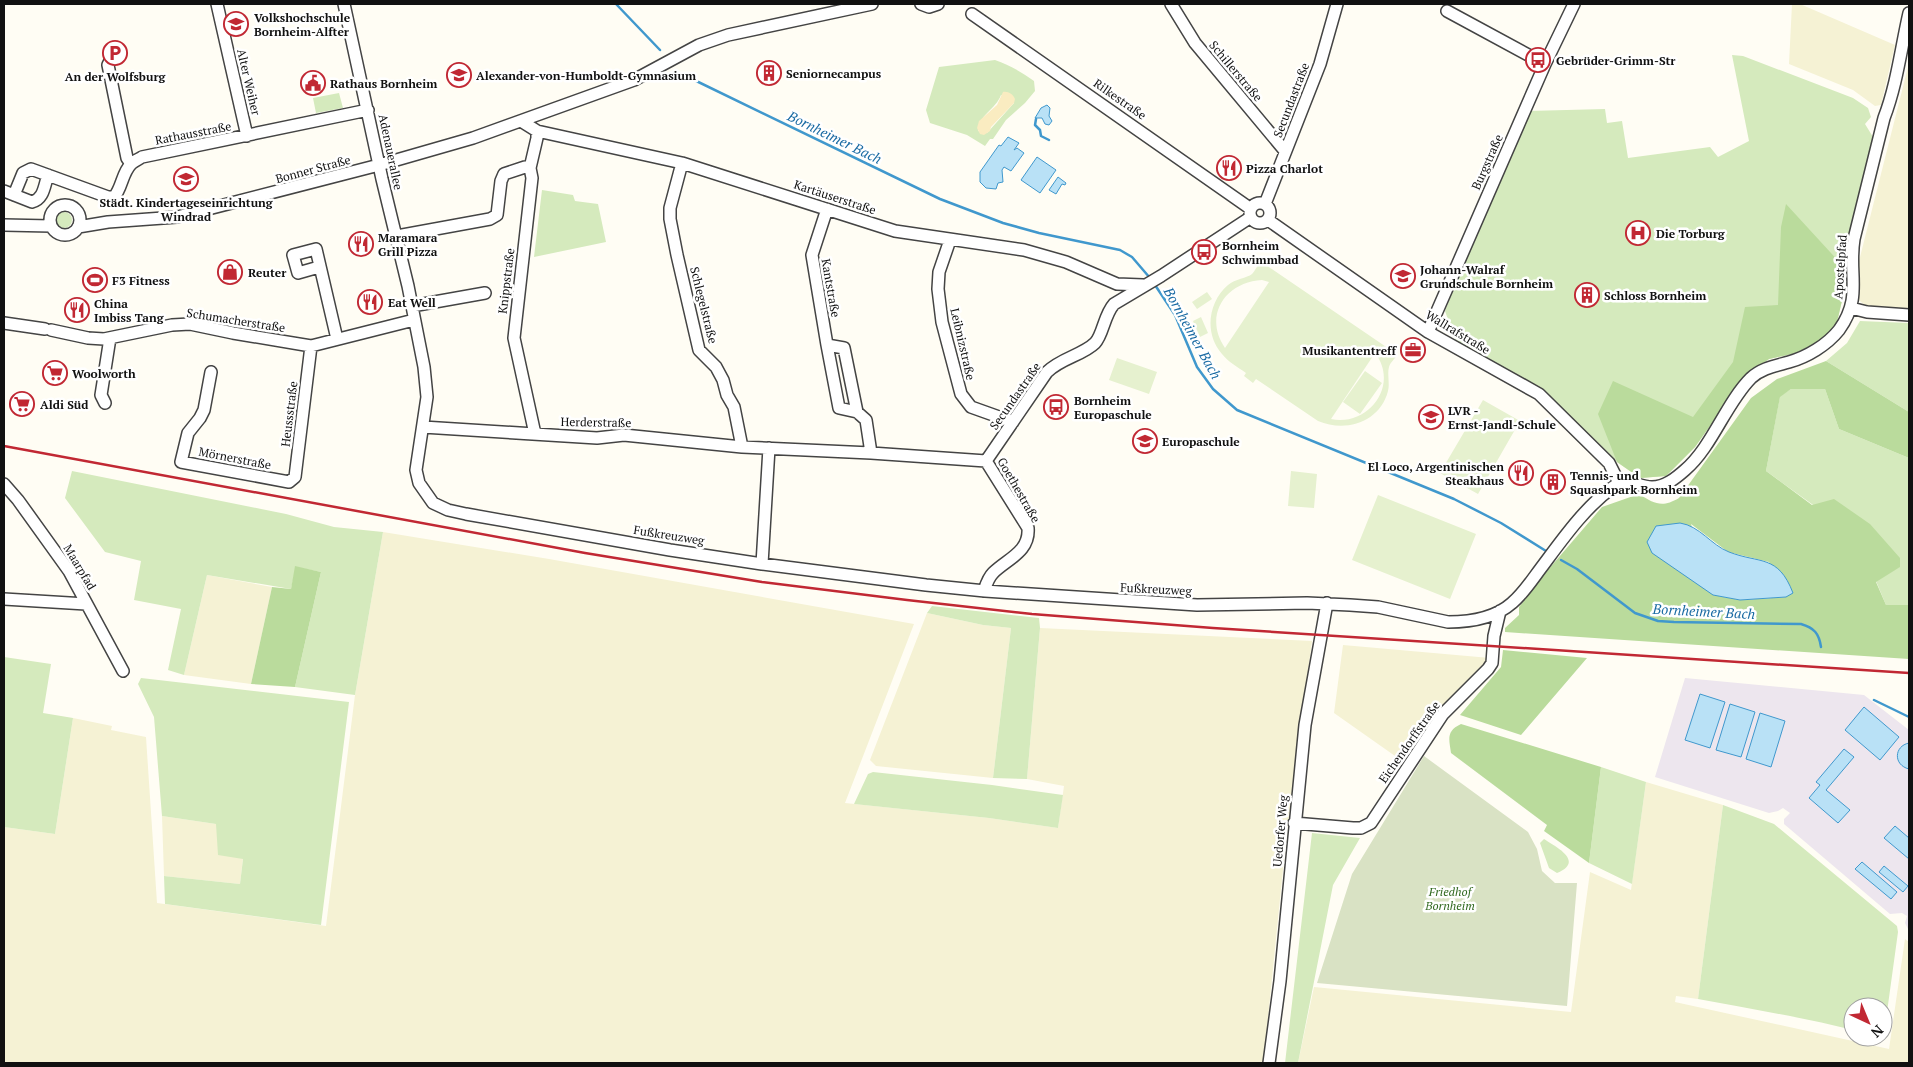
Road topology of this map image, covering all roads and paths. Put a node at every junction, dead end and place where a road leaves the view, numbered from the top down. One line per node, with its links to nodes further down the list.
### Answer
1 (217, 4): 17 (street, Alter Weiher)
2 (344, 4): 14 (street, Adenauerallee)
3 (872, 4): 15 (street, Bonner Straße)
4 (921, 4): 5 (street)
5 (938, 4)
6 (1171, 4): 18 (street, Schillerstraße)
7 (1337, 4): 18 (street, Secundastraße)
8 (1574, 4): 13 (street, Burgstraße)
9 (1447, 11): 13 (street)
10 (1909, 13): 41 (street, Apostelpfad)
11 (972, 14): 27 (street, Rilkestraße)
12 (114, 53): 20 (street)
13 (1544, 64): 46 (street, Burgstraße)
14 (368, 110): 17 (street, Rathausstraße); 21 (street, Adenauerallee)
15 (521, 121): 16 (street, Kartäuserstraße); 21 (street, Bonner Straße)
16 (537, 131): 19 (street, Kartäuserstraße); 22 (street, Knippstraße)
17 (247, 136): 20 (street, Rathausstraße)
18 (1285, 151): 25 (street, Secundastraße)
19 (682, 163): 26 (street, Kartäuserstraße); 57 (street, Schlegelstraße)
20 (131, 164): 23 (street)
21 (380, 165): 31 (street, Bonner Straße); 34 (street, Adenauerallee)
22 (530, 168): 34 (street); 56 (street, Knippstraße)
23 (48, 175): 24 (street); 24 (street)
24 (9, 193)
25 (1264, 204): 27 (street, Secundastraße); 29 (street)
26 (827, 209): 35 (street, Kartäuserstraße); 49 (street, Kantstraße)
27 (1251, 213): 29 (street); 38 (street, Secundastraße)
28 (79, 214): 30 (street); 31 (street, Bonner Straße); 33 (street)
29 (1268, 220): 46 (street, Wallrafstraße)
30 (51, 221): 32 (street); 33 (street)
31 (108, 222): 33 (street, Bonner Straße)
32 (4, 225)
33 (78, 227)
34 (397, 236): 40 (street, Adenauerallee)
35 (950, 240): 37 (street, Kartäuserstraße); 54 (street, Leibnizstraße)
36 (319, 267): 48 (street)
37 (1117, 284): 38 (street, Kartäuserstraße); 42 (street, Secundastraße)
38 (1144, 285): 42 (street, Secundastraße)
39 (485, 293): 40 (street)
40 (412, 306): 44 (street, Adenauerallee)
41 (1851, 308): 43 (street); 62 (street, Apostelpfad)
42 (1109, 310): 54 (street, Secundastraße)
43 (1909, 315)
44 (414, 320): 48 (street, Schumacherstraße); 55 (street, Adenauerallee)
45 (4, 323): 47 (street, Schumacherstraße)
46 (1428, 332): 62 (street, Wallrafstraße)
47 (110, 338): 50 (street, Schumacherstraße); 52 (street)
48 (337, 339): 50 (street, Schumacherstraße)
49 (827, 345): 53 (street); 53 (street, Kantstraße)
50 (311, 346): 61 (street, Heussstraße)
51 (211, 372): 61 (street, Mörnerstraße)
52 (105, 403)
53 (857, 412): 59 (street)
54 (1013, 422): 60 (street, Secundastraße)
55 (423, 427): 56 (street, Herderstraße); 64 (street, Fußkreuzweg)
56 (535, 434): 57 (street, Herderstraße)
57 (742, 447): 58 (street, Herderstraße)
58 (769, 448): 59 (street, Herderstraße); 64 (street)
59 (871, 453): 60 (street, Herderstraße)
60 (986, 461): 65 (street, Goethestraße)
61 (289, 482)
62 (1619, 483): 69 (street)
63 (4, 484): 68 (street, Maarpfad)
64 (762, 564): 65 (street, Fußkreuzweg)
65 (984, 591): 67 (street, Fußkreuzweg)
66 (4, 599): 68 (street)
67 (1327, 603): 69 (street); 71 (street, Uedorfer Weg)
68 (86, 604): 70 (street, Maarpfad)
69 (1500, 611): 71 (street, Eichendorffstraße)
70 (123, 671)
71 (1294, 823): 72 (street, Uedorfer Weg)
72 (1269, 1063)

